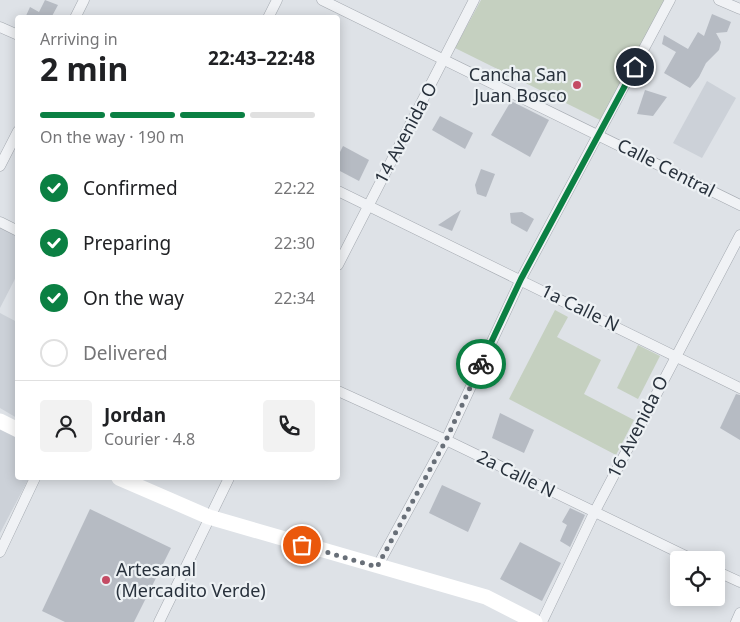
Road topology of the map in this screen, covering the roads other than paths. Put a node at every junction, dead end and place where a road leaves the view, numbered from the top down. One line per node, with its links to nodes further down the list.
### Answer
1 (84, 0): 8 (street)
2 (277, 0): 9 (street)
3 (322, 0): 12 (street, Calle Central)
4 (474, 0): 12 (street, 14 Avenida O)
5 (670, 0): 13 (street)
6 (719, 0): 7 (street)
7 (740, 10)
8 (76, 15)
9 (270, 15)
10 (0, 27): 11 (street)
11 (15, 34)
12 (444, 60): 13 (street, Calle Central); 18 (street, 14 Avenida O)
13 (600, 135): 17 (street, Calle Central); 23 (street)
14 (15, 137): 15 (street)
15 (0, 166)
16 (340, 192): 18 (street, 1a Calle N)
17 (740, 205)
18 (368, 206): 22 (street, 14 Avenida O); 23 (street, 1a Calle N)
19 (0, 222): 20 (street)
20 (15, 230)
21 (740, 234): 24 (street, 16 Avenida O)
22 (340, 261)
23 (521, 279): 24 (street, 1a Calle N); 29 (street)
24 (675, 355): 25 (street, 1a Calle N); 33 (street, 16 Avenida O)
25 (740, 388)
26 (340, 392): 29 (street, 2a Calle N)
27 (0, 421): 28 (main road)
28 (15, 428)
29 (446, 440): 33 (street, 2a Calle N); 37 (street)
30 (34, 480): 36 (street)
31 (124, 480): 34 (main road)
32 (228, 480): 34 (street)
33 (594, 513): 35 (street, 2a Calle N); 43 (street, 16 Avenida O)
34 (209, 518): 37 (main road); 41 (street)
35 (675, 551)
36 (0, 552)
37 (377, 567): 42 (main road)
38 (725, 575): 39 (street)
39 (740, 582)
40 (740, 613): 44 (street)
41 (159, 622)
42 (535, 622)
43 (542, 622)
44 (736, 622)

